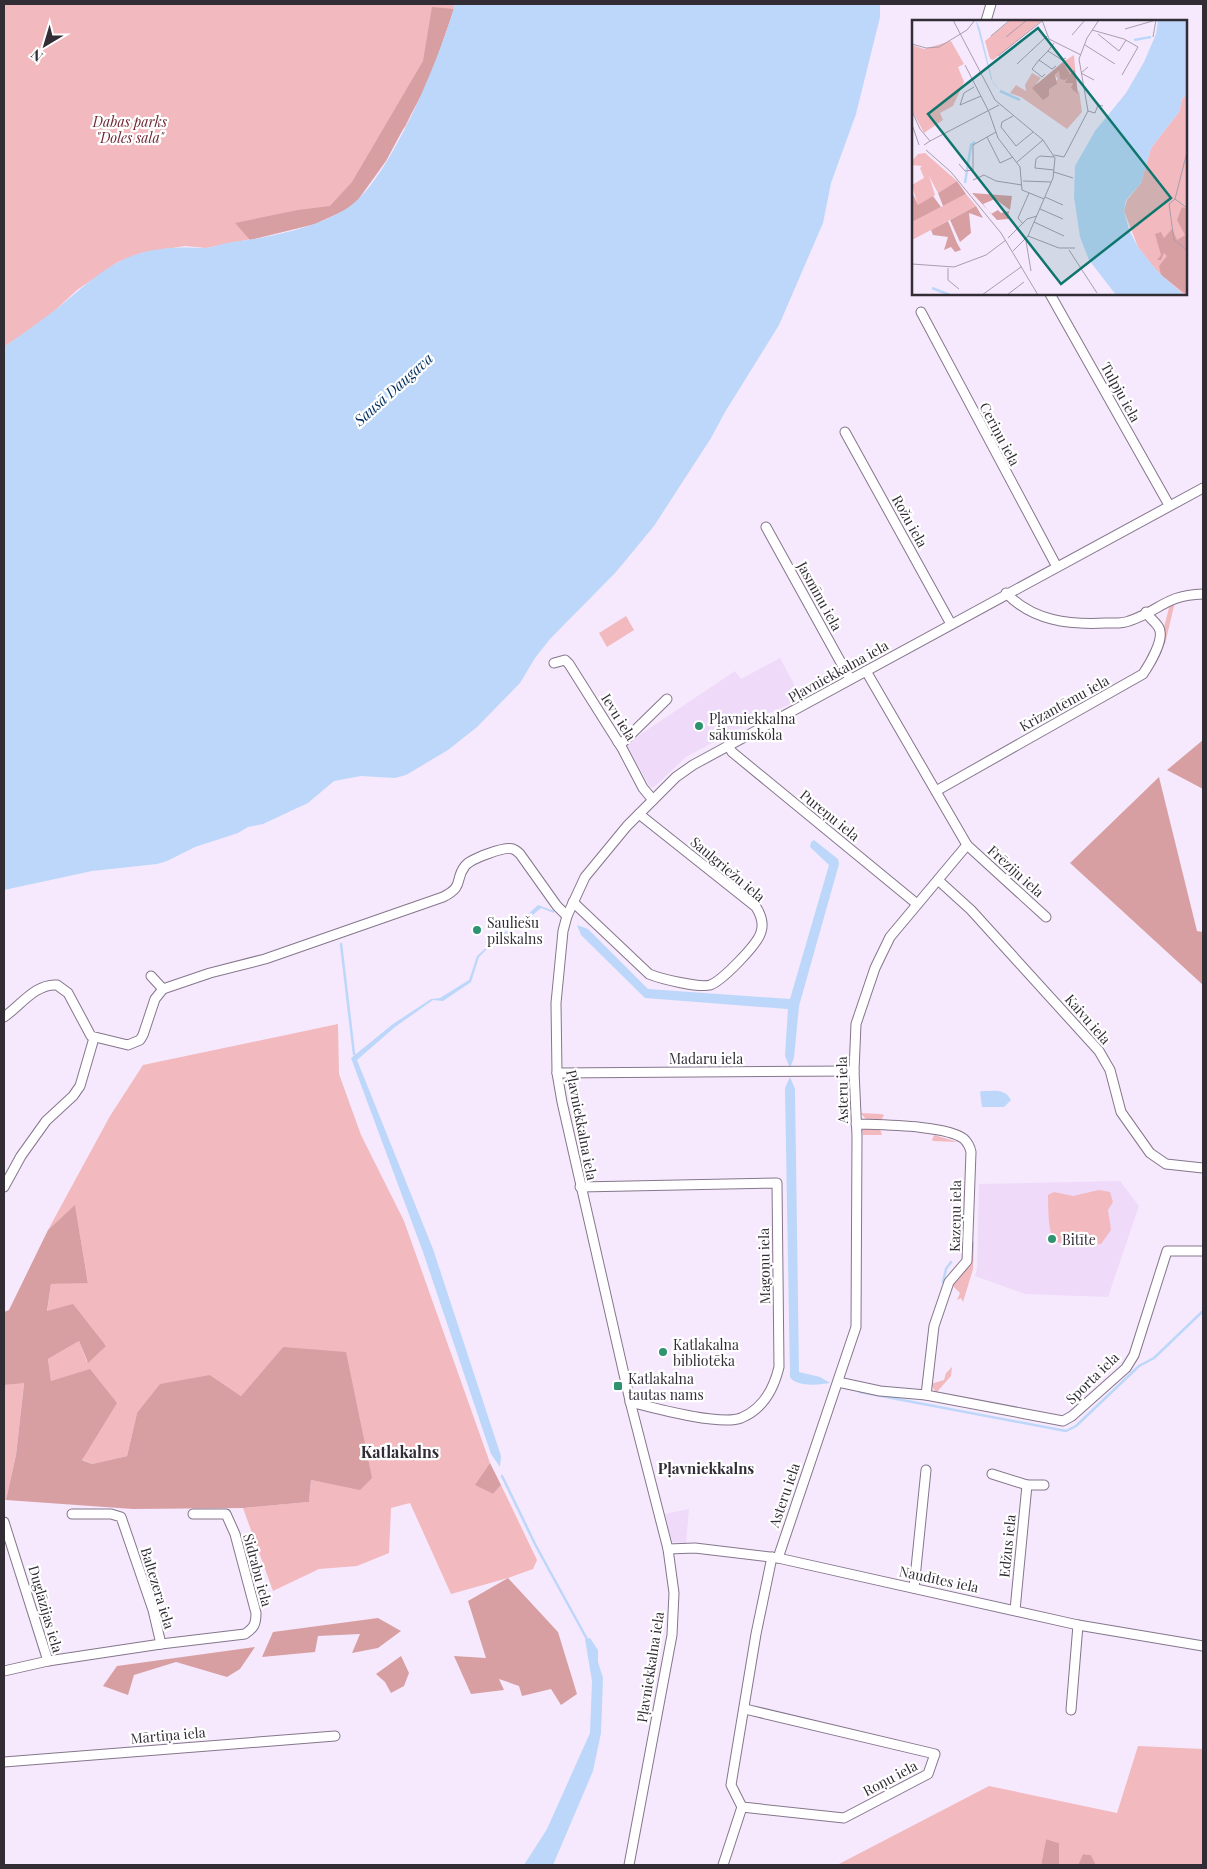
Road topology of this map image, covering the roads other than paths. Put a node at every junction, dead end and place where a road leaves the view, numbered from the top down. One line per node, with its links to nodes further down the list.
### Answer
1 (991, 4): 2 (street)
2 (986, 20)
3 (1051, 295): 7 (street, Tulpju iela)
4 (921, 312): 9 (street, Ceriņu iela)
5 (845, 432): 13 (street, Rožu iela)
6 (1203, 488): 7 (street, Pļavniekkalna iela)
7 (1168, 505): 9 (street, Pļavniekkalna iela)
8 (766, 527): 16 (street, Jasmīnu iela)
9 (1057, 567): 10 (street, Pļavniekkalna iela)
10 (1006, 593): 12 (street); 13 (street, Pļavniekkalna iela)
11 (1203, 594): 12 (street)
12 (1146, 612): 20 (street, Krizantēmu iela)
13 (951, 624): 15 (street, Pļavniekkalna iela)
14 (554, 663): 18 (street, Ievu iela)
15 (866, 671): 16 (street, Pļavniekkalna iela); 20 (street)
16 (850, 679): 19 (street, Pļavniekkalna iela)
17 (667, 699): 18 (street)
18 (618, 742): 21 (street, Ievu iela)
19 (728, 745): 21 (street, Pļavniekkalna iela); 26 (street, Pureņu iela)
20 (936, 791): 23 (street)
21 (653, 800): 22 (street, Pļavniekkalna iela)
22 (639, 814): 25 (street, Pļavniekkalna iela); 25 (street, Saulgriežu iela)
23 (968, 845): 24 (street, Asteru iela); 28 (street, Frēziju iela)
24 (938, 880): 26 (street, Asteru iela); 36 (street, Kaivu iela)
25 (573, 902): 27 (street, Pļavniekkalna iela)
26 (917, 904): 33 (street, Asteru iela)
27 (567, 916): 30 (street); 34 (street, Pļavniekkalna iela)
28 (1046, 917)
29 (151, 976): 30 (street)
30 (163, 990): 32 (street)
31 (4, 1017): 32 (street)
32 (94, 1038): 37 (street)
33 (854, 1071): 34 (street, Madaru iela); 35 (street, Asteru iela)
34 (557, 1073): 38 (street, Pļavniekkalna iela)
35 (856, 1124): 40 (street, Asteru iela); 41 (street, Kazeņu iela)
36 (1203, 1168)
37 (4, 1187)
38 (580, 1187): 42 (street, Pļavniekkalna iela); 42 (street, Magoņu iela)
39 (1203, 1251): 41 (street, Sporta iela)
40 (838, 1382): 41 (street, Sporta iela); 51 (street, Asteru iela)
41 (926, 1396)
42 (630, 1402): 50 (street, Pļavniekkalna iela)
43 (926, 1470): 52 (street)
44 (992, 1474): 45 (street)
45 (1027, 1485): 46 (street); 53 (street, Edžus iela)
46 (1044, 1485)
47 (72, 1514): 55 (street, Baltezera iela)
48 (193, 1514): 55 (street, Sidrabu iela)
49 (4, 1522): 57 (street, Duglāzijas iela)
50 (668, 1549): 51 (street, Naudītes iela); 64 (street, Pļavniekkalna iela)
51 (775, 1557): 52 (street, Naudītes iela); 59 (street, Asteru iela)
52 (914, 1588): 53 (street, Naudītes iela)
53 (1015, 1610): 54 (street, Naudītes iela)
54 (1078, 1625): 56 (street, Naudītes iela); 60 (street)
55 (161, 1644): 57 (street, Baltezera iela)
56 (1203, 1646)
57 (48, 1661): 58 (street, Duglāzijas iela)
58 (4, 1671)
59 (745, 1709): 63 (street, Asteru iela); 63 (street, Roņu iela)
60 (1071, 1710)
61 (334, 1736): 62 (street, Mārtiņa iela)
62 (4, 1762)
63 (742, 1808): 65 (street)
64 (629, 1865)
65 (723, 1865)

